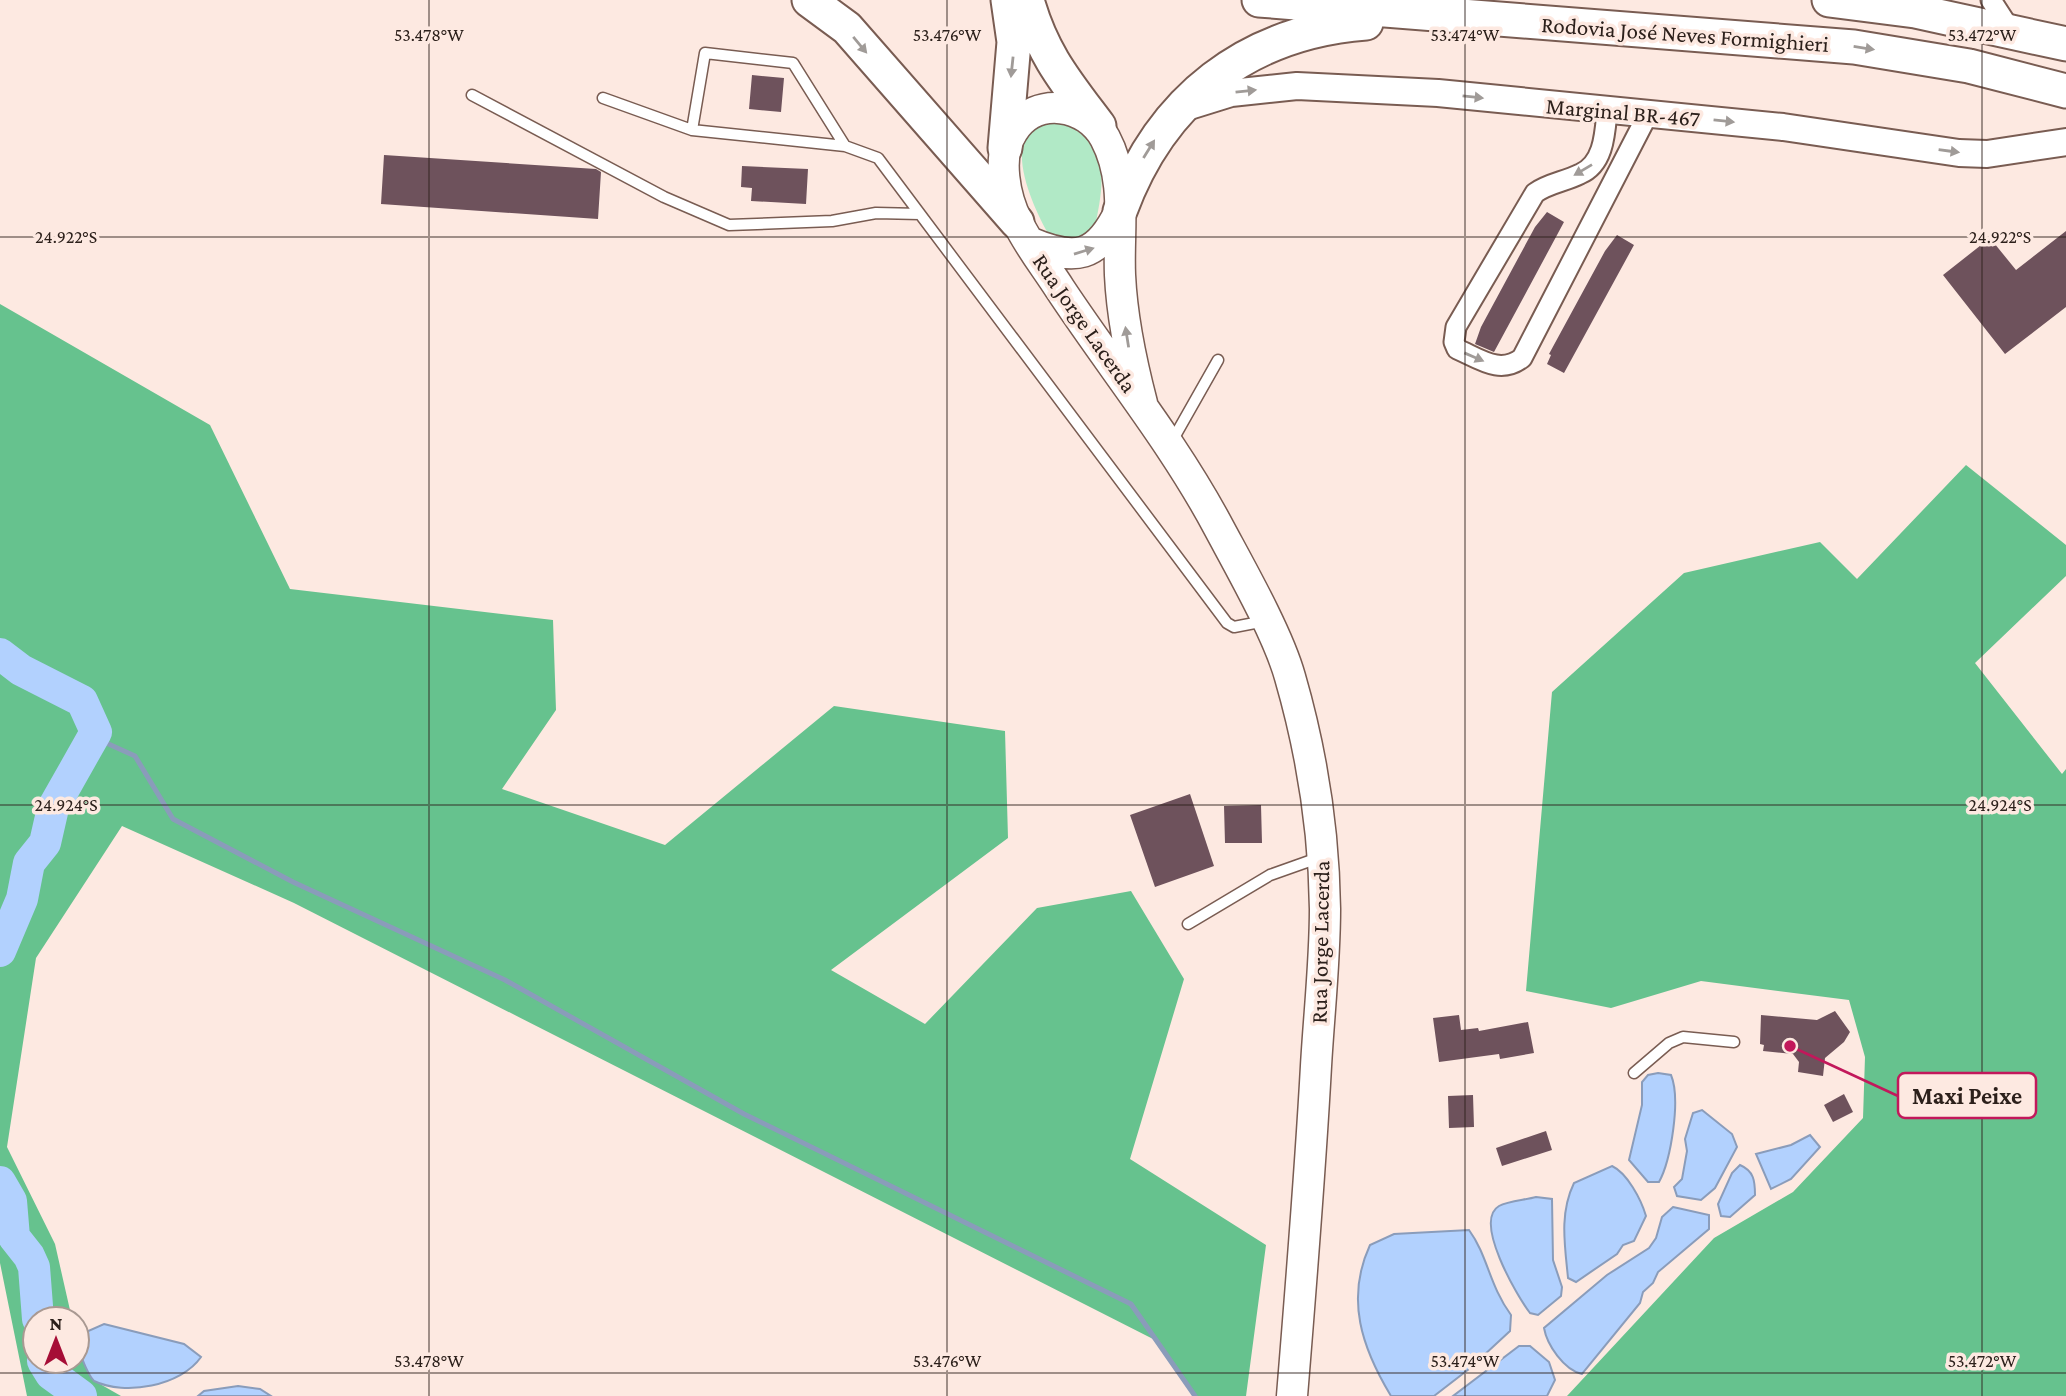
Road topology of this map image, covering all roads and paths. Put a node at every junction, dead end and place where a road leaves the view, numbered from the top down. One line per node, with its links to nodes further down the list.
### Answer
1 (809, 0): 25 (highway, one-way to 25)
2 (1008, 0): 22 (highway, one-way to 22)
3 (1027, 0): 16 (highway)
4 (1259, 0): 7 (highway, Rodovia José Neves Formighieri)
5 (1829, 0): 8 (highway, Rodovia José Neves Formighieri)
6 (1991, 0): 8 (street)
7 (1485, 19): 10 (highway, Rodovia José Neves Formighieri, one-way to 10); 13 (highway)
8 (2011, 31): 9 (highway, Rodovia José Neves Formighieri)
9 (2066, 44)
10 (2066, 91)
11 (472, 95): 24 (lane)
12 (603, 98): 17 (lane)
13 (1181, 108): 14 (main road, Marginal BR-467, one-way to 14); 23 (highway, one-way to 13)
14 (1607, 111): 15 (main road, Marginal BR-467); 18 (street)
15 (1648, 114): 19 (main road, Marginal BR-467, one-way to 19); 20 (street)
16 (1099, 126): 22 (main road); 23 (main road)
17 (692, 130): 21 (lane); 21 (lane)
18 (1604, 142): 20 (street); 20 (street, one-way to 20)
19 (2066, 142)
20 (1632, 145)
21 (845, 146): 24 (lane)
22 (1005, 148): 25 (main road)
23 (1120, 211): 25 (main road, one-way to 23); 27 (main road, Rua Jorge Lacerda, one-way to 23)
24 (920, 214): 29 (lane)
25 (1023, 232): 27 (main road, Rua Jorge Lacerda)
26 (1218, 360): 28 (lane)
27 (1142, 403): 28 (main road, Rua Jorge Lacerda)
28 (1169, 446): 29 (main road, Rua Jorge Lacerda)
29 (1265, 621): 30 (main road, Rua Jorge Lacerda)
30 (1322, 857): 31 (lane); 34 (main road, Rua Jorge Lacerda)
31 (1188, 924)
32 (1734, 1042): 33 (lane)
33 (1634, 1073)
34 (1292, 1396)

